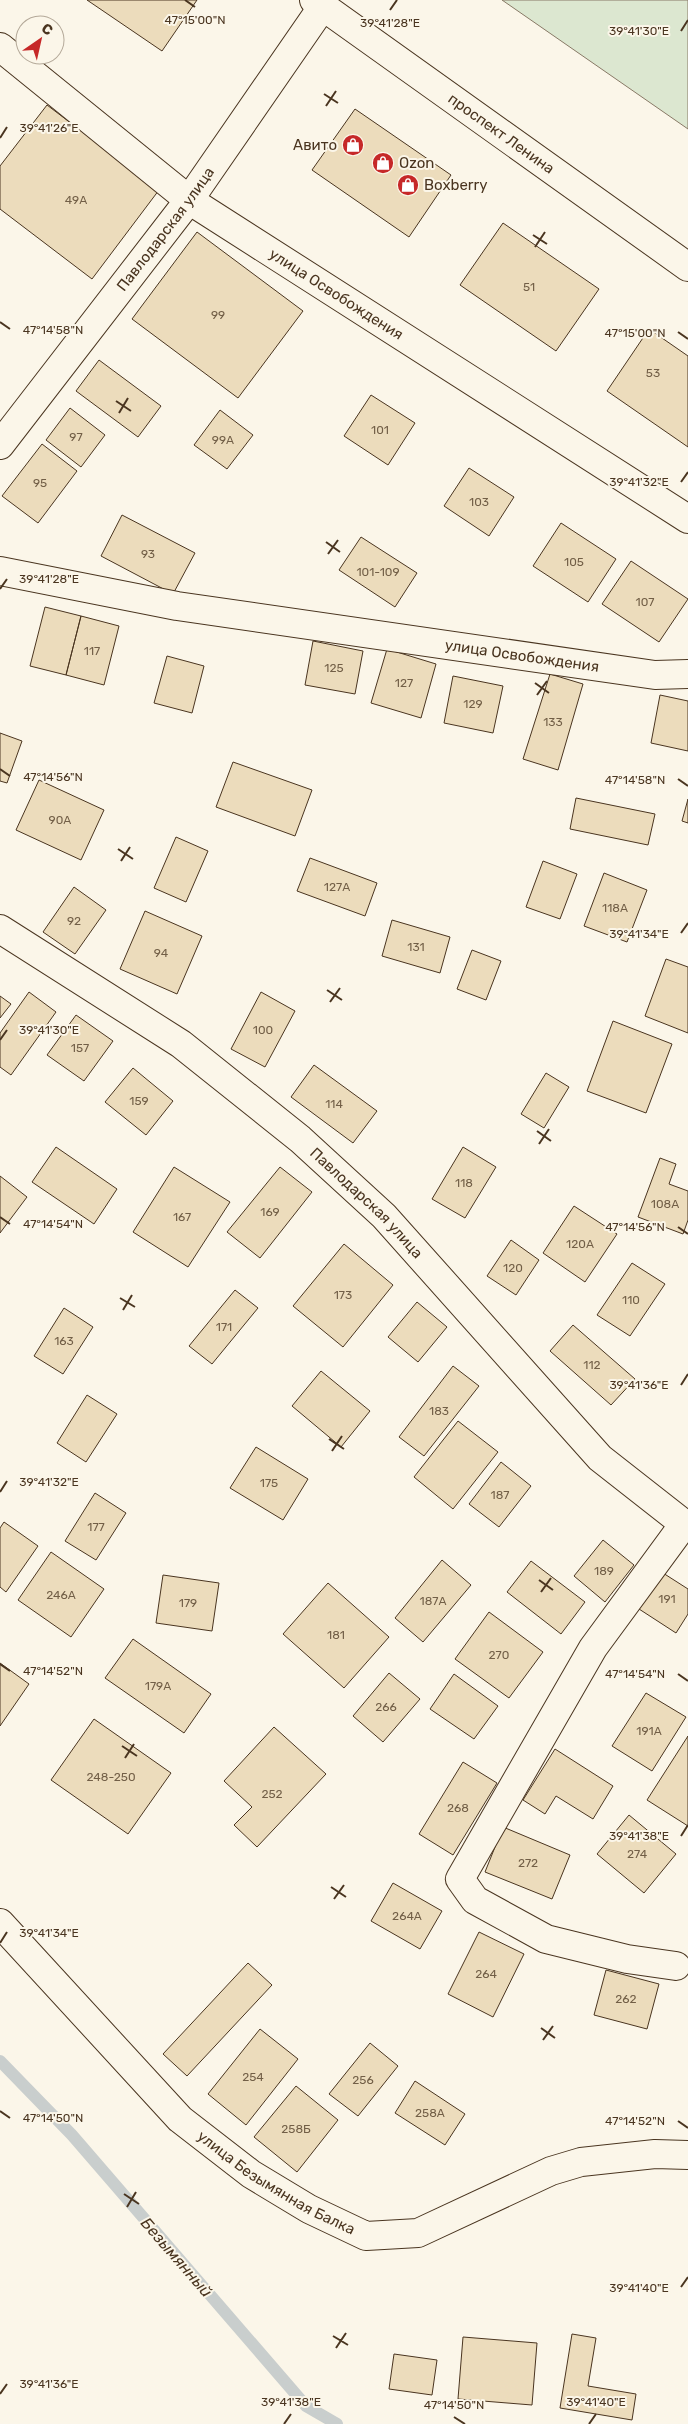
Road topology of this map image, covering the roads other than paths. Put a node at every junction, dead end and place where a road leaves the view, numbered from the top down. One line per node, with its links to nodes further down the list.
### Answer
1 (319, 3): 3 (street, Павлодарская улица); 4 (street, проспект Ленина)
2 (0, 47): 3 (street, улица Освобождения)
3 (189, 200): 5 (street, Павлодарская улица); 6 (street, улица Освобождения)
4 (688, 267)
5 (0, 445)
6 (688, 518)
7 (0, 571): 8 (street, улица Освобождения)
8 (688, 674)
9 (0, 929): 10 (street, Павлодарская улица)
10 (686, 1525): 12 (street)
11 (0, 1923): 13 (street, улица Безымянная Балка)
12 (676, 1966)
13 (688, 2155)

